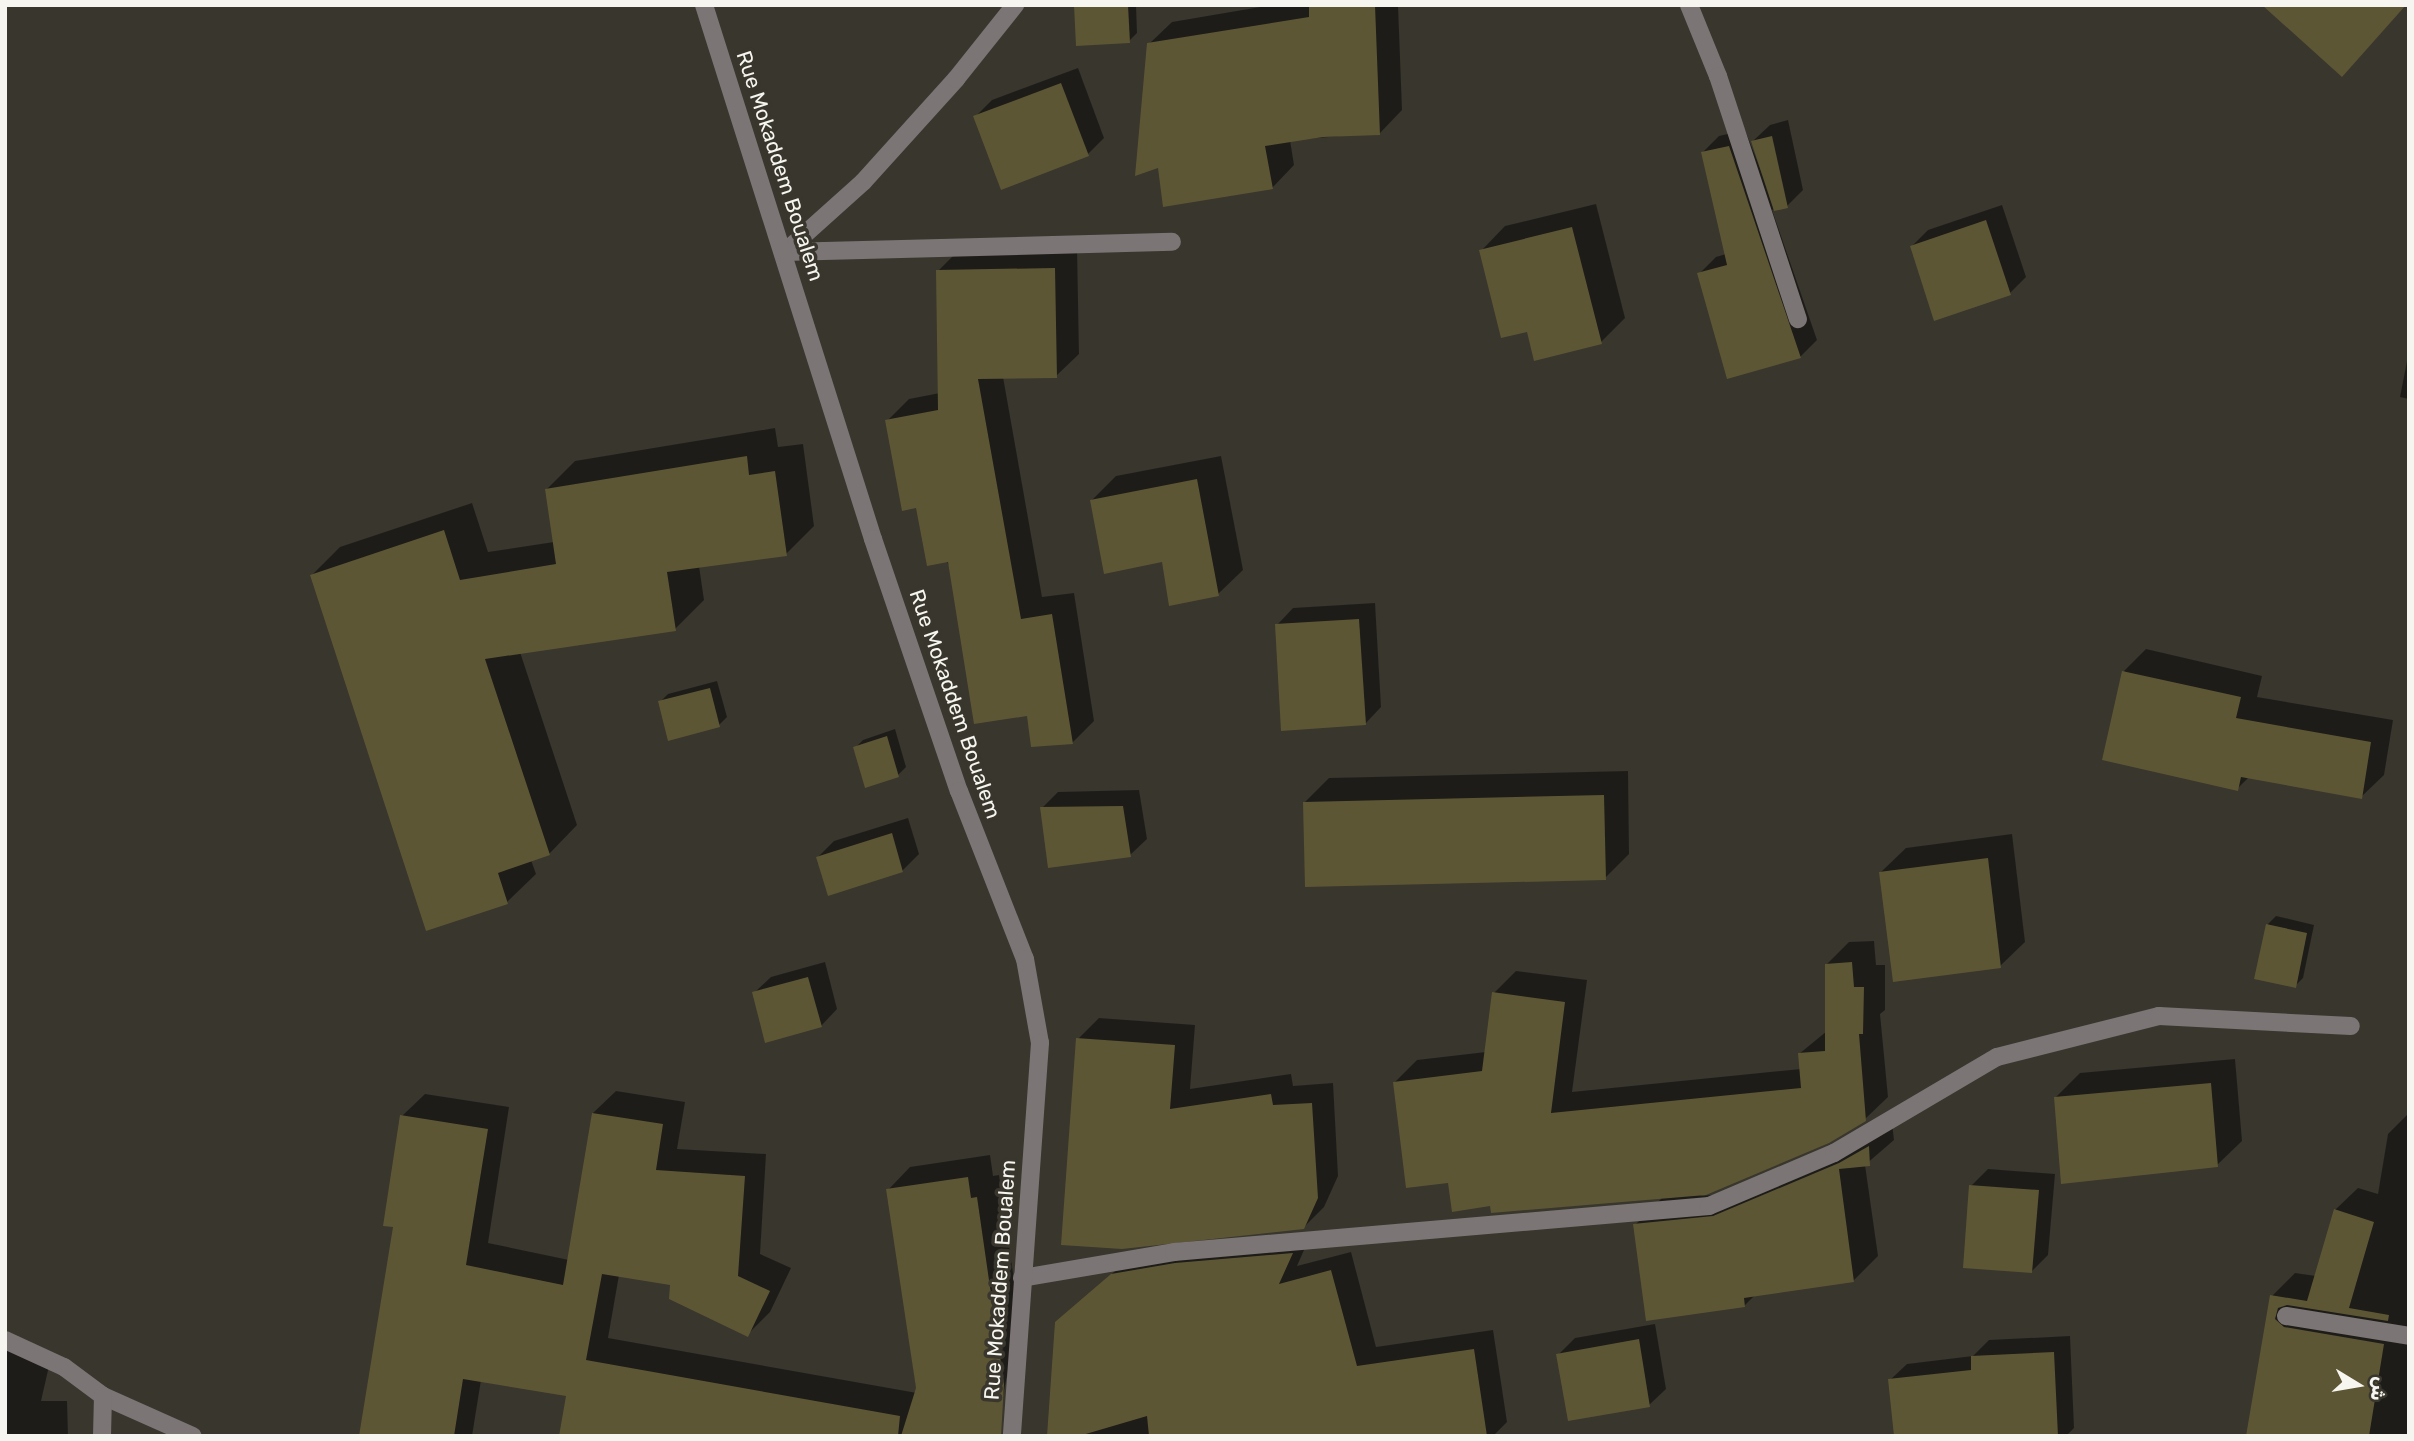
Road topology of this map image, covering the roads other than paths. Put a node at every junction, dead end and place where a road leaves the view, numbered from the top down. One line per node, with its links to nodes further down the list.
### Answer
1 (704, 5): 5 (street, Rue Mokaddem Boualem)
2 (1015, 5): 5 (street)
3 (1689, 5): 6 (street)
4 (1172, 242): 5 (street)
5 (785, 252): 8 (street, Rue Mokaddem Boualem)
6 (1798, 319)
7 (2351, 1026): 8 (street)
8 (1022, 1278): 15 (street, Rue Mokaddem Boualem)
9 (2286, 1316): 10 (street)
10 (2409, 1336)
11 (5, 1340): 12 (street)
12 (103, 1396): 13 (street); 14 (street)
13 (102, 1436)
14 (193, 1436)
15 (1012, 1436)

